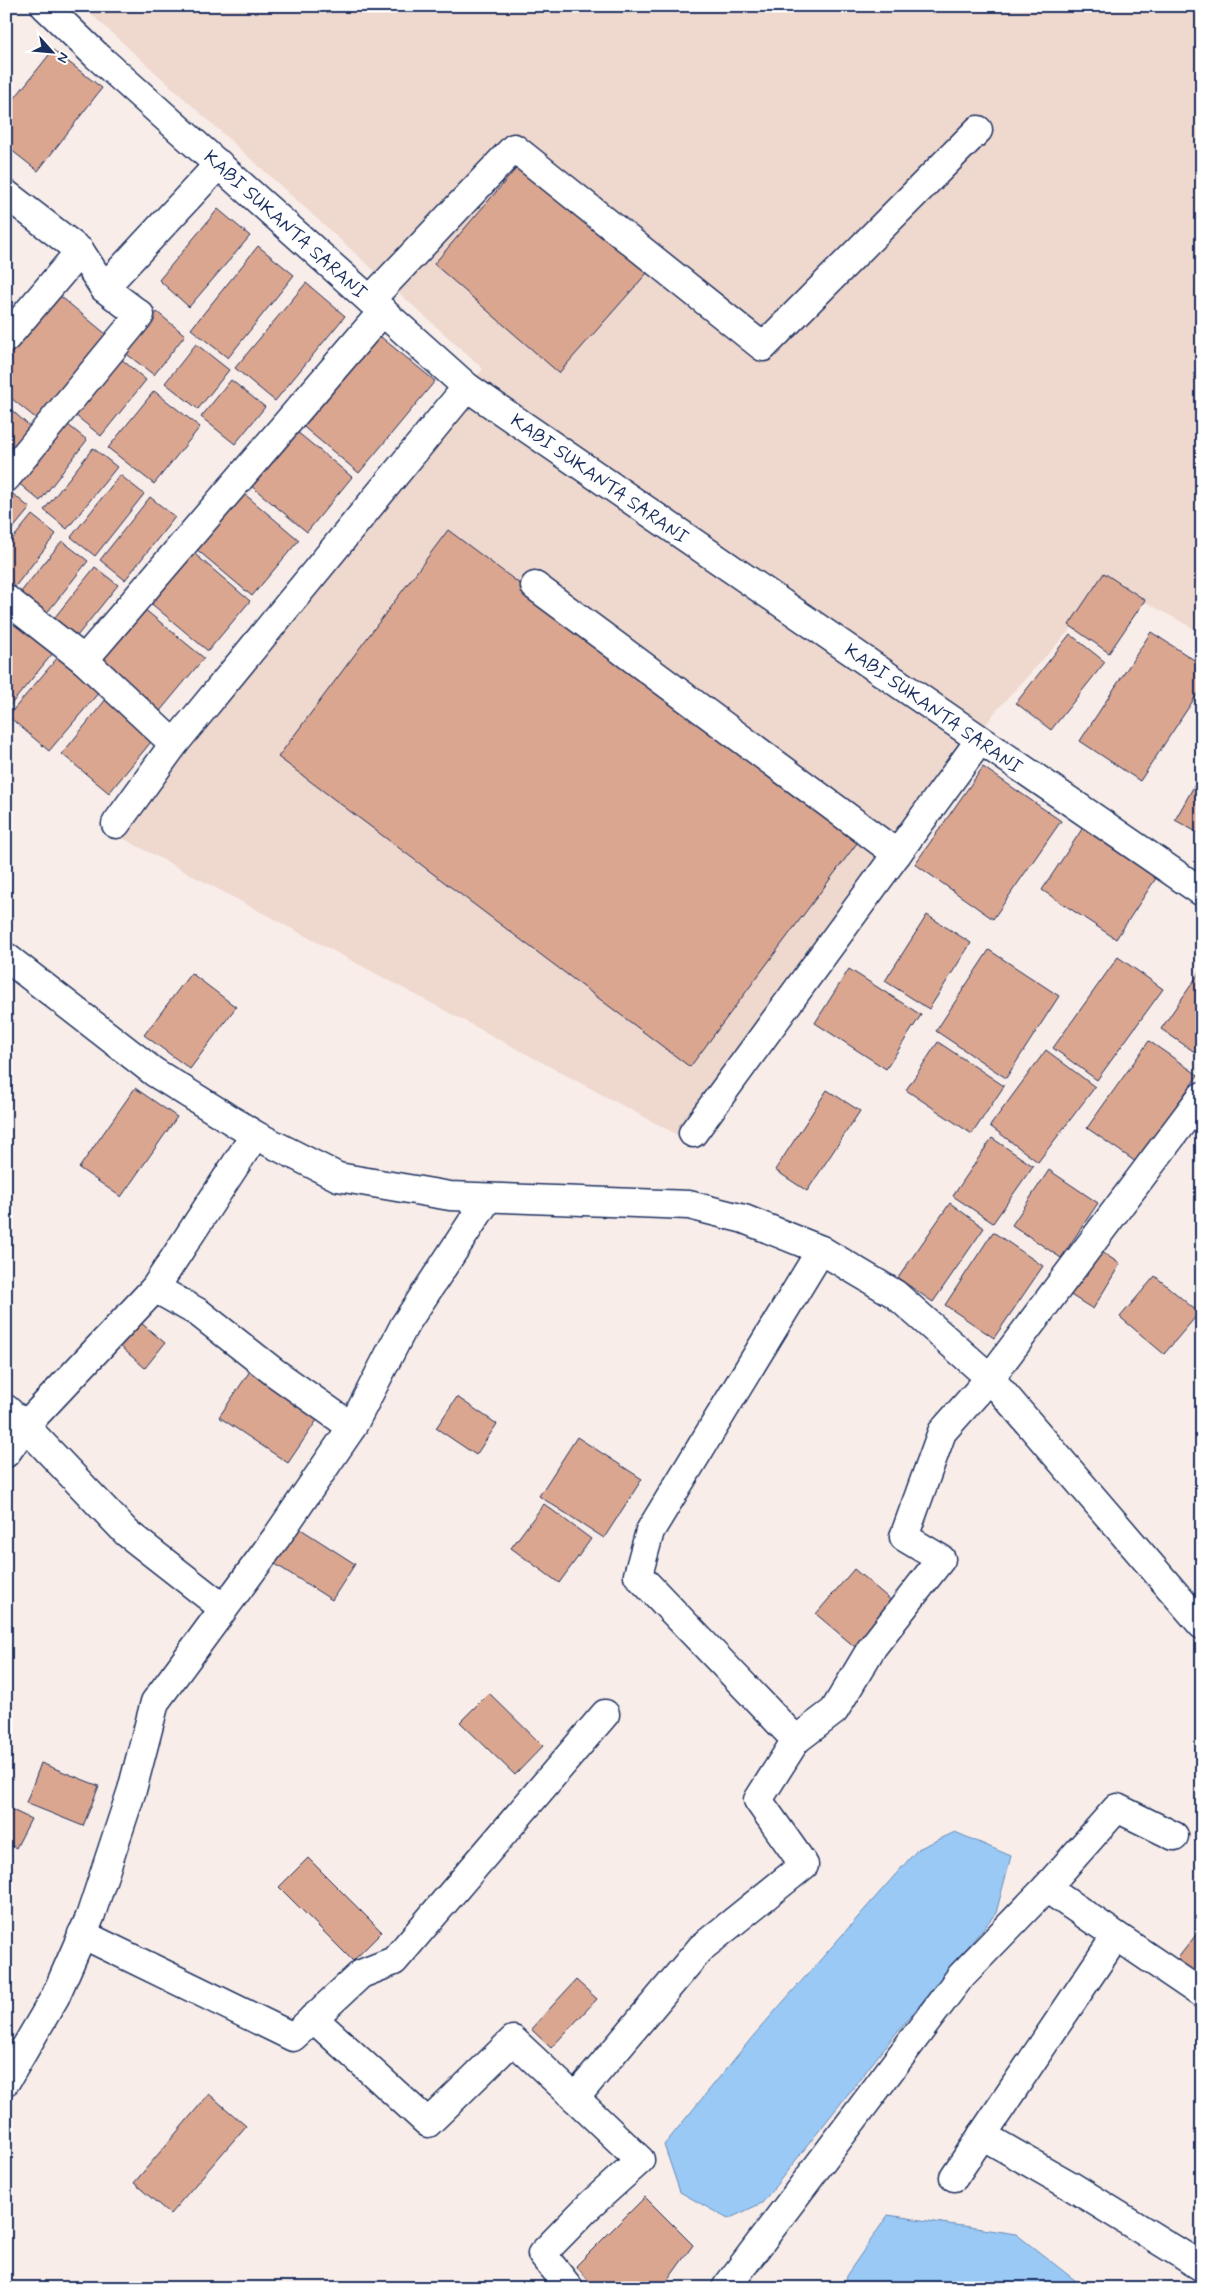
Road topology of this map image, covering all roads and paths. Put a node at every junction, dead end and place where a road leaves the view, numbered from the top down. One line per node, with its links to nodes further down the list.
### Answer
1 (45, 6): 3 (street, KABI SUKANTA SARANI)
2 (978, 130): 7 (street)
3 (219, 164): 6 (street); 7 (street, KABI SUKANTA SARANI)
4 (6, 194): 5 (street)
5 (80, 252): 6 (street); 8 (street)
6 (104, 288): 10 (street)
7 (376, 306): 9 (street, KABI SUKANTA SARANI); 13 (street)
8 (6, 338)
9 (467, 386): 14 (street, KABI SUKANTA SARANI); 15 (street)
10 (6, 478)
11 (535, 586): 17 (street)
12 (6, 599): 13 (street)
13 (84, 660): 15 (street)
14 (980, 740): 17 (street); 18 (street, KABI SUKANTA SARANI)
15 (174, 744): 16 (street)
16 (116, 824)
17 (897, 854): 22 (street)
18 (1202, 892)
19 (6, 957): 23 (street)
20 (1202, 1096): 21 (street)
21 (1192, 1127): 27 (street)
22 (693, 1133)
23 (256, 1135): 24 (street); 26 (street)
24 (488, 1198): 25 (street); 29 (street)
25 (821, 1250): 27 (street); 34 (street)
26 (155, 1288): 28 (street); 29 (street)
27 (990, 1378): 32 (street); 34 (street)
28 (16, 1418): 30 (street); 31 (street)
29 (352, 1427): 31 (street)
30 (6, 1454)
31 (223, 1608): 37 (street)
32 (1202, 1625)
33 (605, 1714): 40 (street)
34 (796, 1740): 42 (street)
35 (1174, 1836): 36 (street)
36 (1046, 1888): 38 (street); 47 (street)
37 (82, 1934): 40 (street); 41 (street)
38 (1116, 1936): 39 (street); 43 (street)
39 (1202, 1994)
40 (313, 2018): 42 (street)
41 (6, 2081)
42 (575, 2098): 46 (street)
43 (982, 2135): 44 (street); 45 (street)
44 (954, 2177)
45 (1202, 2267)
46 (569, 2288)
47 (726, 2288)

